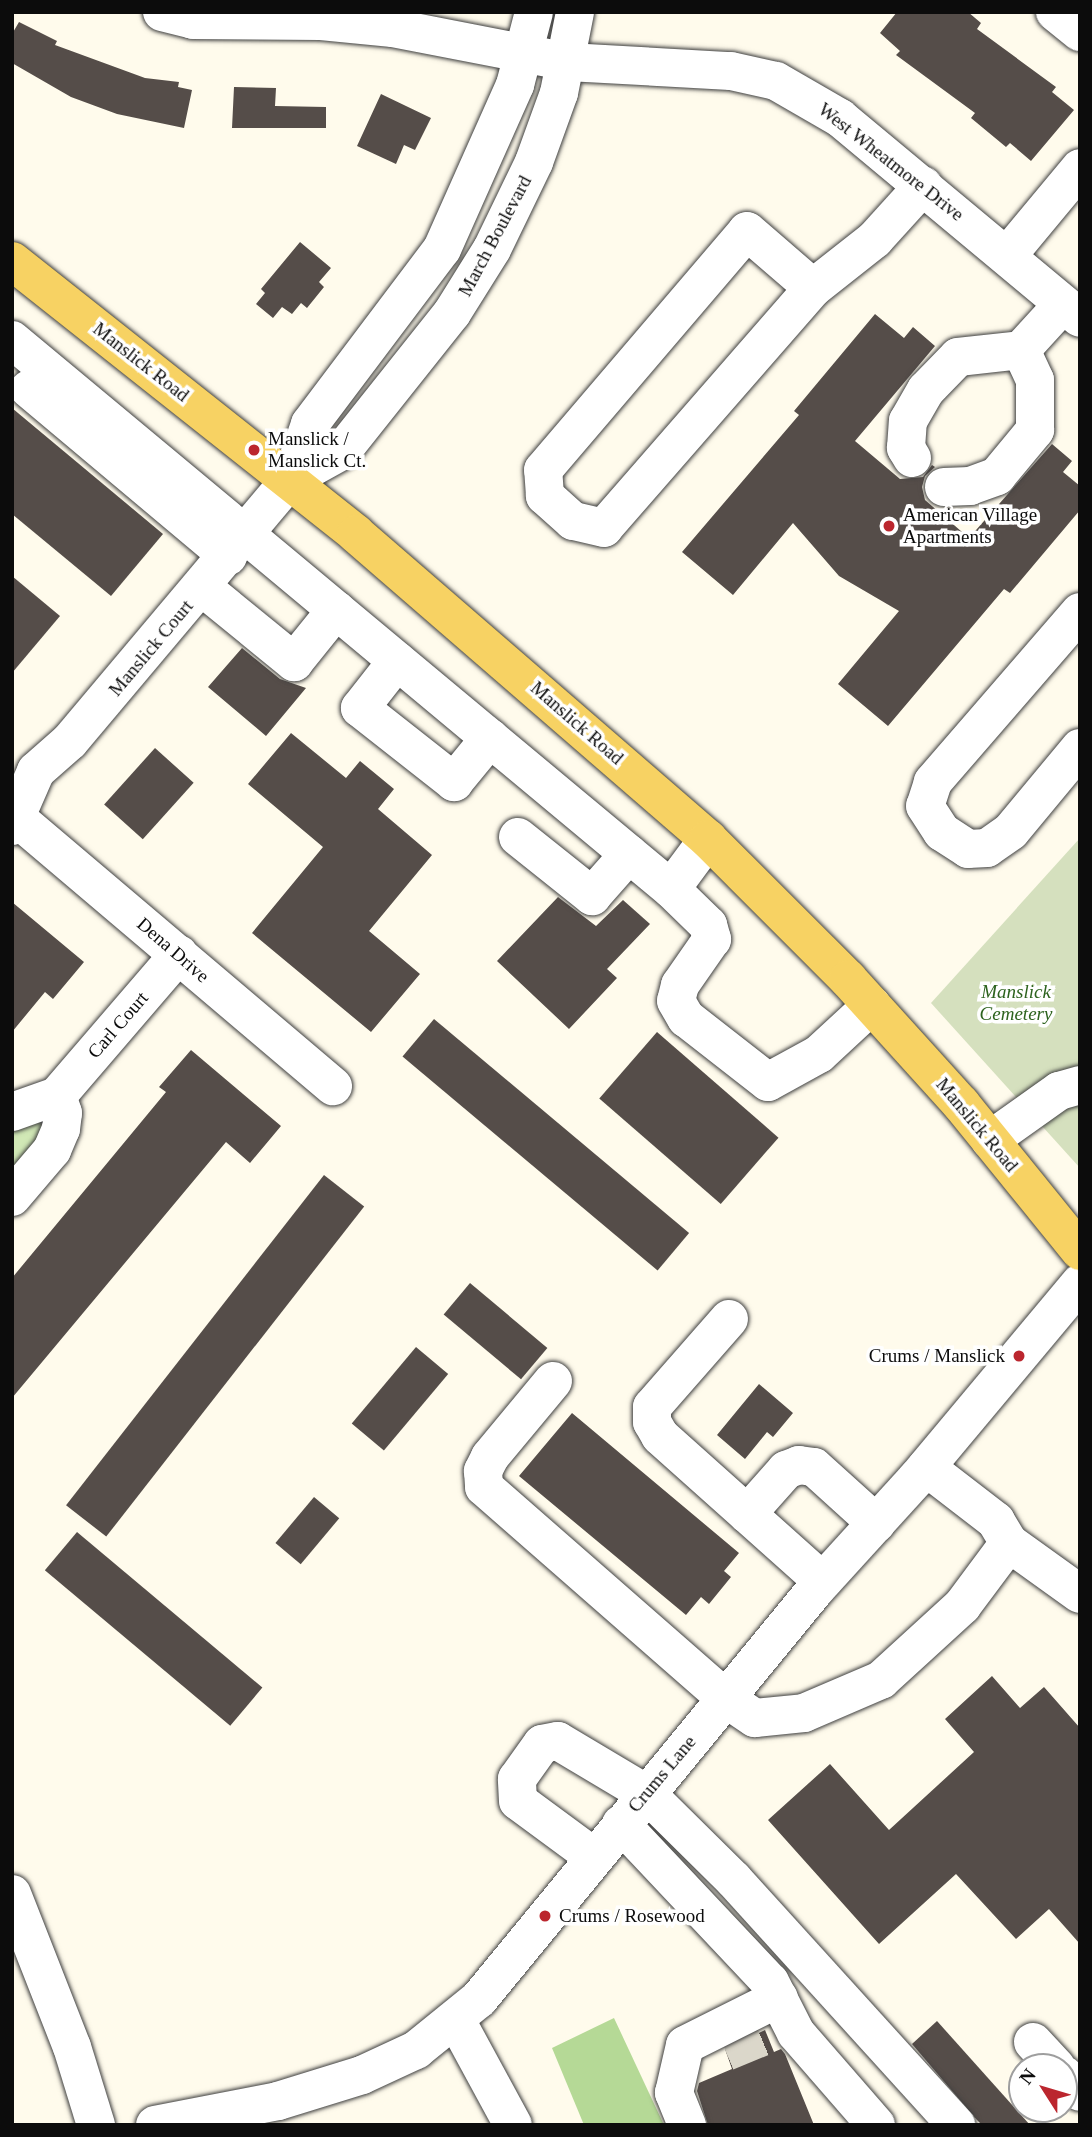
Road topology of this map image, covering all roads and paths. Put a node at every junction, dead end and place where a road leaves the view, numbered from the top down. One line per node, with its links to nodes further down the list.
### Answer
1 (162, 12): 6 (street, West Wheatmore Drive)
2 (534, 12): 6 (street)
3 (575, 12): 6 (street, March Boulevard)
4 (1055, 12): 5 (street)
5 (1080, 33)
6 (547, 58): 8 (street, West Wheatmore Drive); 16 (street, March Boulevard)
7 (1080, 168): 9 (street)
8 (923, 186): 9 (street, West Wheatmore Drive); 11 (street)
9 (1007, 256): 12 (street, West Wheatmore Drive)
10 (12, 261): 16 (main road, Manslick Road)
11 (813, 288): 11 (street)
12 (1072, 311): 13 (street)
13 (1021, 351): 15 (street); 17 (street)
14 (15, 358): 18 (street)
15 (912, 458)
16 (291, 479): 18 (street, Manslick Court); 27 (main road, Manslick Road)
17 (944, 487)
18 (237, 546): 19 (street, Manslick Court); 20 (street)
19 (202, 587): 20 (street); 25 (street, Manslick Court)
20 (336, 610): 22 (street)
21 (1080, 612): 24 (street)
22 (397, 661): 23 (street); 23 (street)
23 (490, 738): 28 (street)
24 (1080, 748)
25 (14, 819): 30 (street, Dena Drive)
26 (518, 837): 28 (street)
27 (708, 839): 29 (street); 31 (main road, Manslick Road)
28 (629, 854): 29 (street)
29 (671, 889): 31 (street)
30 (179, 954): 33 (street, Dena Drive); 34 (street, Carl Court)
31 (872, 1005): 36 (main road, Manslick Road)
32 (1080, 1084): 36 (street)
33 (333, 1086)
34 (57, 1096): 35 (street, Carl Court); 37 (street)
35 (12, 1112)
36 (990, 1140): 38 (main road, Manslick Road)
37 (12, 1197)
38 (1080, 1251)
39 (1080, 1283): 42 (street, Crums Lane)
40 (729, 1319): 43 (street)
41 (553, 1381): 48 (street)
42 (926, 1467): 44 (street, Crums Lane); 45 (street)
43 (747, 1514): 44 (street); 46 (street)
44 (876, 1523): 46 (street, Crums Lane)
45 (1009, 1543): 47 (street); 48 (street)
46 (822, 1581): 48 (street, Crums Lane)
47 (1080, 1594)
48 (725, 1698): 49 (street, Crums Lane)
49 (647, 1794): 50 (street, Crums Lane); 51 (street); 63 (street)
50 (621, 1824): 51 (street, Crums Lane); 53 (street)
51 (594, 1857): 54 (street, Crums Lane)
52 (12, 1894): 59 (street)
53 (779, 2019): 56 (street); 62 (street)
54 (456, 2020): 57 (street, Crums Lane); 58 (street)
55 (726, 2052): 56 (street)
56 (679, 2071): 61 (street)
57 (253, 2115): 60 (street, Crums Lane)
58 (507, 2123)
59 (96, 2125)
60 (155, 2125)
61 (687, 2125)
62 (876, 2125)
63 (956, 2125)

